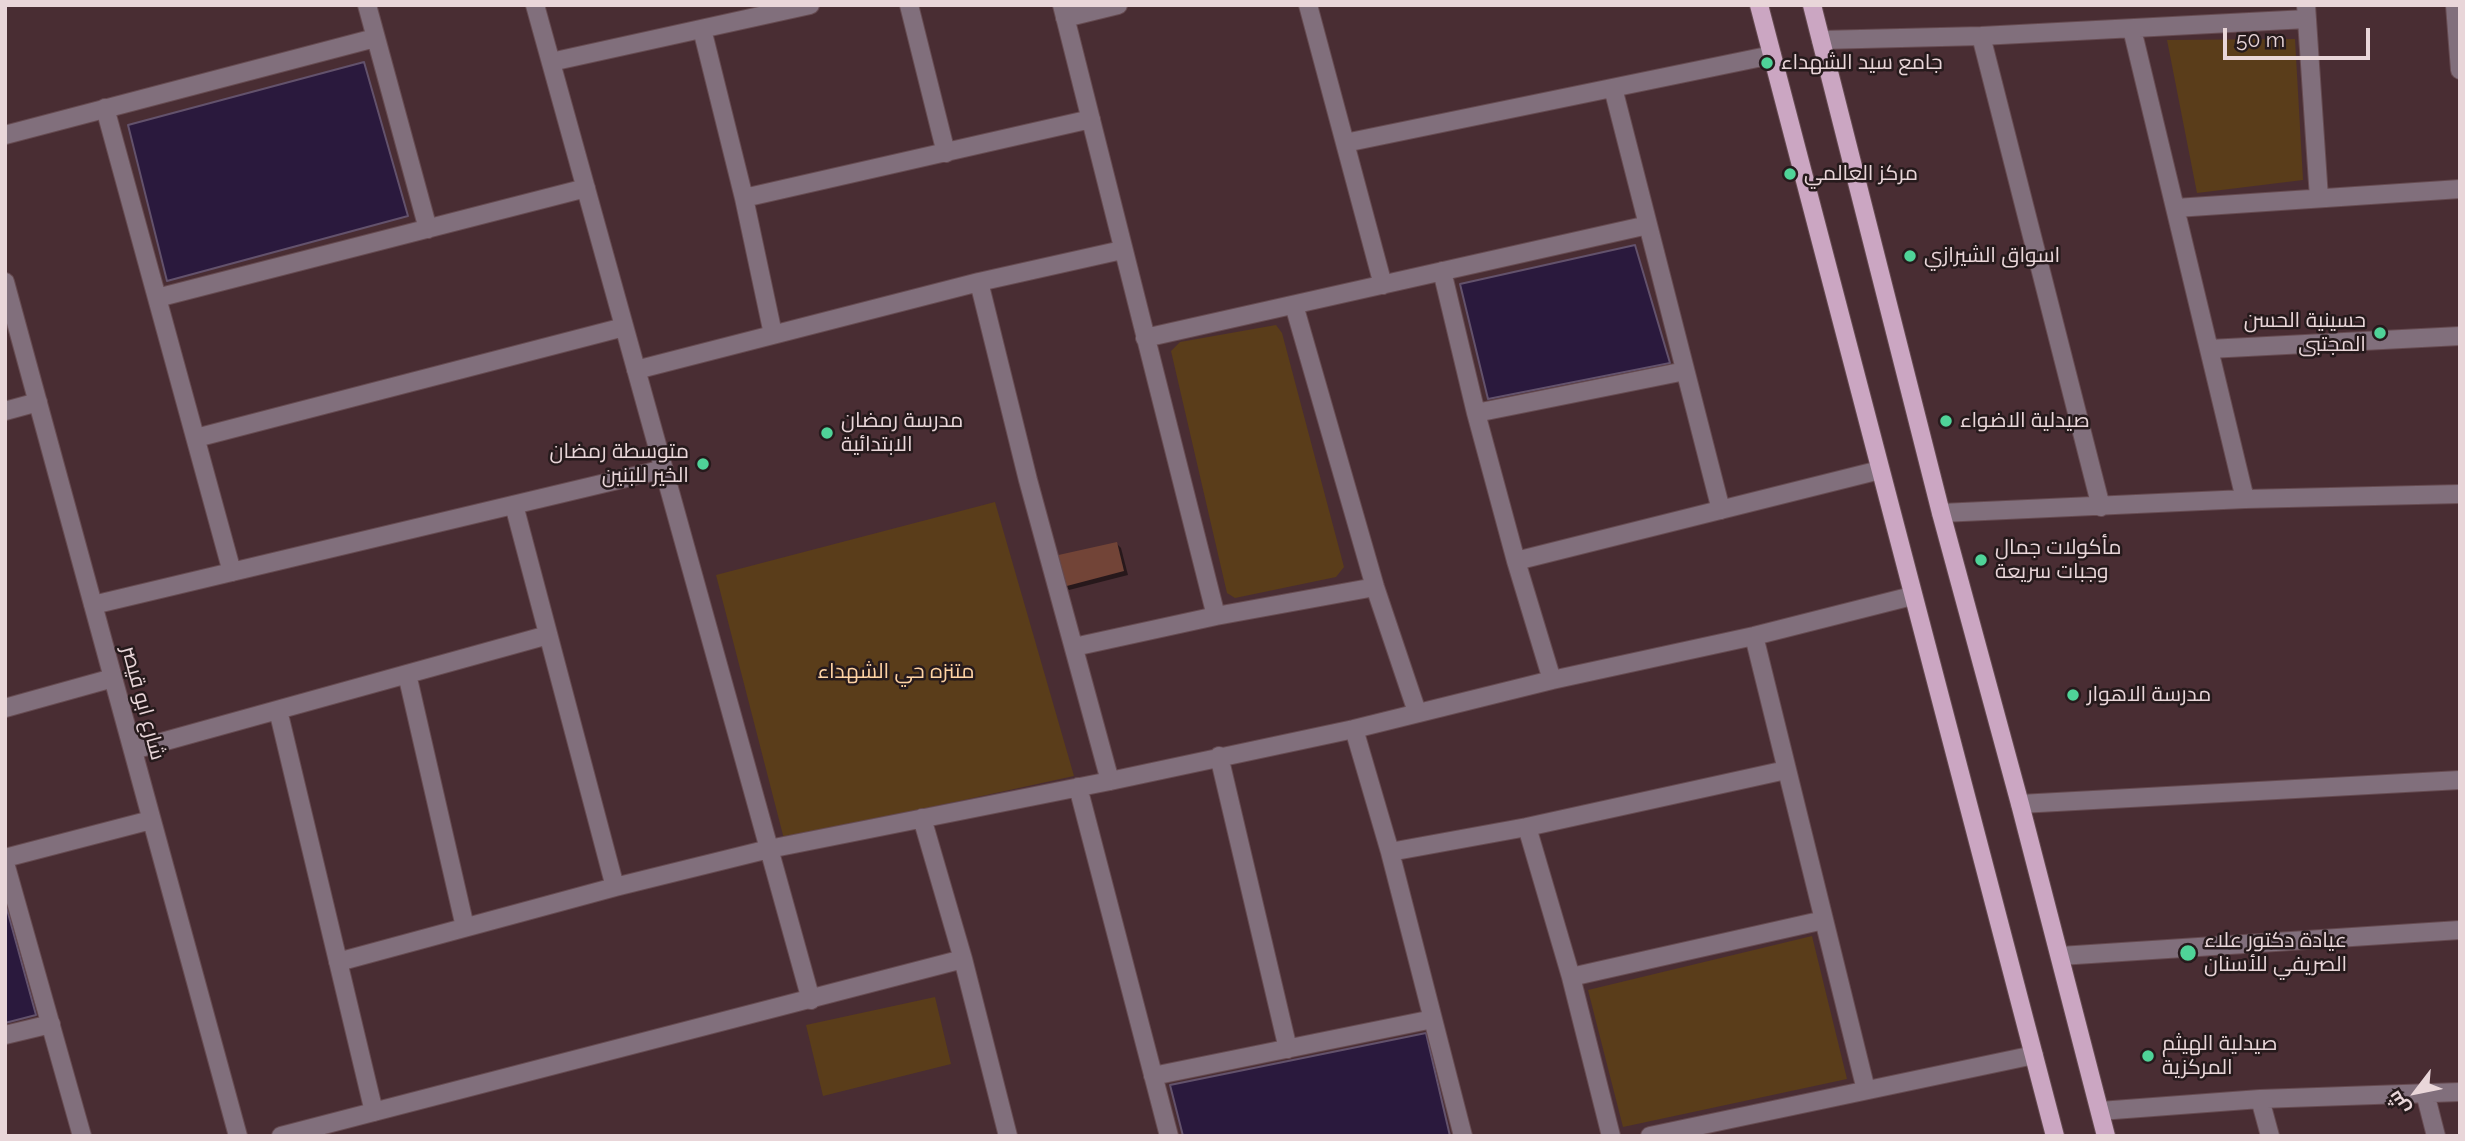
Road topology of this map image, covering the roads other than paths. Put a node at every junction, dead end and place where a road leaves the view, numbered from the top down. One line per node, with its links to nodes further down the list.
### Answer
1 (367, 5): 15 (street)
2 (535, 5): 18 (street)
3 (810, 5): 12 (street)
4 (909, 5): 25 (street)
5 (1118, 5): 10 (street)
6 (1759, 5): 17 (main road)
7 (1812, 5): 16 (main road)
8 (2455, 5): 19 (street)
9 (1312, 6): 24 (street)
10 (1063, 12): 22 (street)
11 (2307, 12): 13 (street); 29 (street)
12 (702, 29): 18 (street); 28 (street)
13 (2132, 29): 14 (street); 30 (street)
14 (1981, 36): 16 (street); 56 (street)
15 (376, 38): 21 (street); 32 (street)
16 (1821, 40): 58 (main road)
17 (1772, 55): 20 (street); 52 (main road)
18 (551, 62): 26 (street)
19 (2460, 70)
20 (1613, 88): 24 (street); 31 (street)
21 (106, 108): 23 (street); 38 (street)
22 (1091, 119): 25 (street); 33 (street)
23 (5, 135)
24 (1345, 143): 37 (street)
25 (946, 153): 28 (street)
26 (586, 188): 32 (street); 40 (street)
27 (2460, 189): 29 (street)
28 (744, 198): 41 (street)
29 (2319, 198): 30 (street)
30 (2176, 208): 44 (street)
31 (1648, 225): 34 (street); 46 (street)
32 (428, 229): 38 (street)
33 (1122, 250): 36 (street); 43 (street)
34 (1442, 271): 37 (street); 49 (street)
35 (5, 282): 47 (street, شارع ابو قيصر)
36 (979, 282): 41 (street); 67 (street)
37 (1383, 285): 39 (street)
38 (157, 298): 50 (street)
39 (1294, 305): 43 (street); 61 (street)
40 (624, 327): 45 (street); 50 (street)
41 (773, 334): 45 (street)
42 (2460, 336): 44 (street)
43 (1145, 338): 64 (street)
44 (2209, 349): 54 (street)
45 (636, 370): 51 (street)
46 (1685, 371): 49 (street); 57 (street)
47 (38, 402): 48 (street); 63 (street, شارع ابو قيصر)
48 (5, 411)
49 (1476, 413): 59 (street)
50 (195, 438): 60 (street)
51 (664, 469): 55 (street); 85 (street)
52 (1880, 470): 57 (street); 62 (main road)
53 (2460, 494): 54 (street)
54 (2245, 499): 56 (street)
55 (514, 505): 60 (street); 65 (street)
56 (2101, 507): 58 (street)
57 (1721, 510): 59 (street)
58 (1941, 513): 81 (main road)
59 (1516, 561): 70 (street)
60 (232, 572): 63 (street)
61 (1375, 587): 64 (street); 73 (street)
62 (1912, 596): 66 (street); 101 (main road)
63 (93, 605): 69 (street, شارع ابو قيصر)
64 (1216, 616): 67 (street)
65 (548, 635): 68 (street); 88 (street)
66 (1754, 636): 70 (street); 77 (street)
67 (1074, 648): 79 (street)
68 (407, 674): 72 (street); 90 (street)
69 (113, 678): 71 (street); 75 (street, شارع ابو قيصر)
70 (1552, 680): 73 (street)
71 (5, 708)
72 (278, 710): 75 (street); 94 (street)
73 (1417, 712): 74 (street)
74 (1354, 729): 76 (street); 86 (street)
75 (133, 750): 83 (street, شارع ابو قيصر)
76 (1219, 756): 79 (street); 100 (street)
77 (1786, 770): 84 (street); 89 (street)
78 (2460, 780): 81 (street)
79 (1110, 781): 80 (street)
80 (1078, 787): 82 (street); 102 (street)
81 (2020, 804): 92 (main road)
82 (922, 818): 85 (street); 93 (street)
83 (151, 820): 87 (street); 110 (street, شارع ابو قيصر)
84 (1527, 827): 86 (street); 95 (street)
85 (769, 849): 88 (street); 96 (street)
86 (1390, 852): 97 (street)
87 (5, 861): 98 (street)
88 (615, 887): 90 (street)
89 (1824, 920): 95 (street); 103 (street)
90 (465, 928): 94 (street)
91 (2460, 930): 92 (street)
92 (2060, 956): 107 (main road)
93 (963, 960): 96 (street); 112 (street)
94 (338, 962): 108 (street)
95 (1571, 977): 115 (street)
96 (811, 1000): 108 (street)
97 (1433, 1019): 100 (street); 114 (street)
98 (51, 1024): 99 (street); 109 (street)
99 (5, 1035)
100 (1288, 1049): 102 (street)
101 (2034, 1055): 103 (street); 117 (main road)
102 (1153, 1076): 113 (street)
103 (1866, 1090): 116 (street)
104 (2460, 1091): 105 (street)
105 (2425, 1093): 106 (street); 120 (street)
106 (2260, 1099): 107 (street); 119 (street)
107 (2100, 1111): 118 (main road)
108 (374, 1112): 111 (street)
109 (82, 1136)
110 (238, 1136)
111 (281, 1136)
112 (1008, 1136)
113 (1169, 1136)
114 (1463, 1136)
115 (1611, 1136)
116 (1650, 1136)
117 (2055, 1136)
118 (2106, 1136)
119 (2270, 1136)
120 (2436, 1136)

